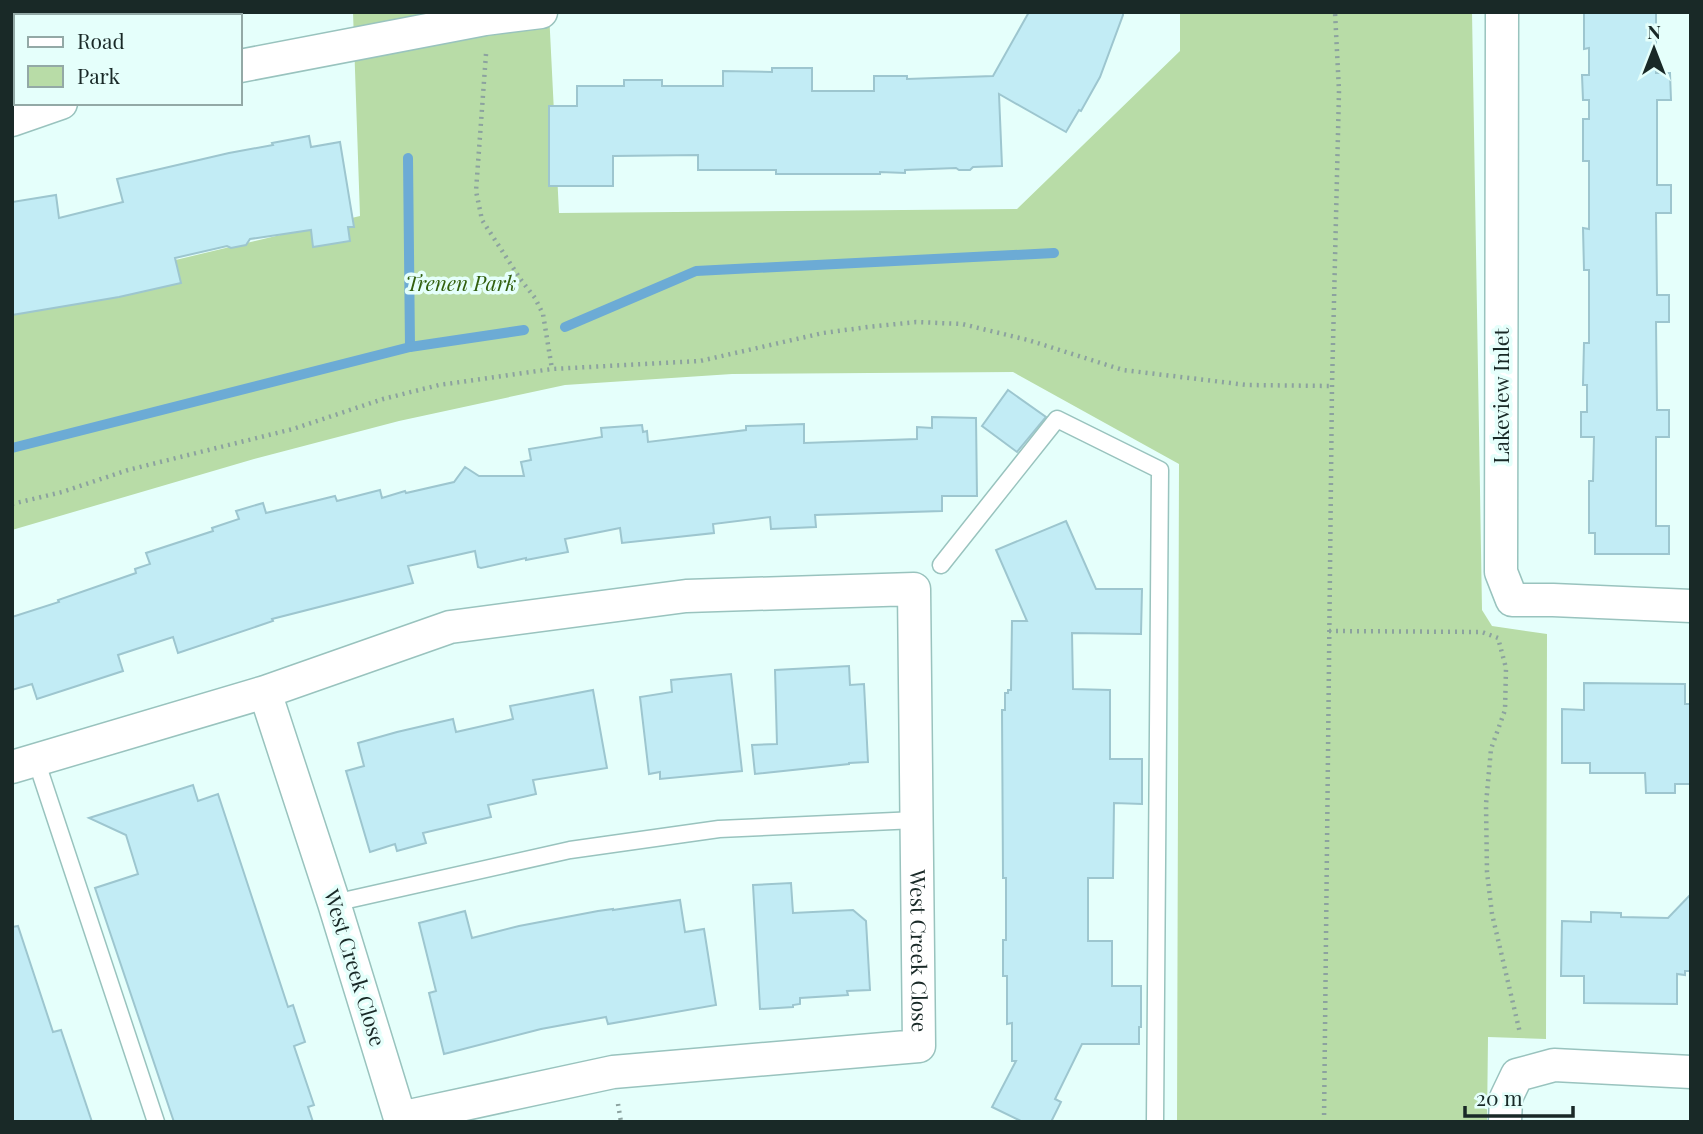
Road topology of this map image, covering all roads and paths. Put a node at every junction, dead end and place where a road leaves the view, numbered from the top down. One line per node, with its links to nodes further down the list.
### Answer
1 (541, 12): 5 (street)
2 (1335, 12): 9 (path)
3 (1502, 12): 12 (street, Lakeview Inlet)
4 (486, 47): 8 (path)
5 (242, 66)
6 (55, 105): 7 (street)
7 (12, 120)
8 (552, 369): 9 (path); 10 (path)
9 (1332, 386): 13 (path)
10 (12, 504)
11 (941, 565): 21 (lane)
12 (1691, 606)
13 (1329, 631): 18 (path); 22 (path)
14 (265, 692): 15 (street, West Creek Close); 16 (street, West Creek Close); 17 (street, West Creek Close)
15 (24, 763): 20 (lane)
16 (916, 820): 17 (lane); 17 (street, West Creek Close)
17 (334, 903)
18 (1520, 1033)
19 (1691, 1072): 23 (street)
20 (156, 1122)
21 (1155, 1122)
22 (1324, 1122)
23 (1505, 1122)

